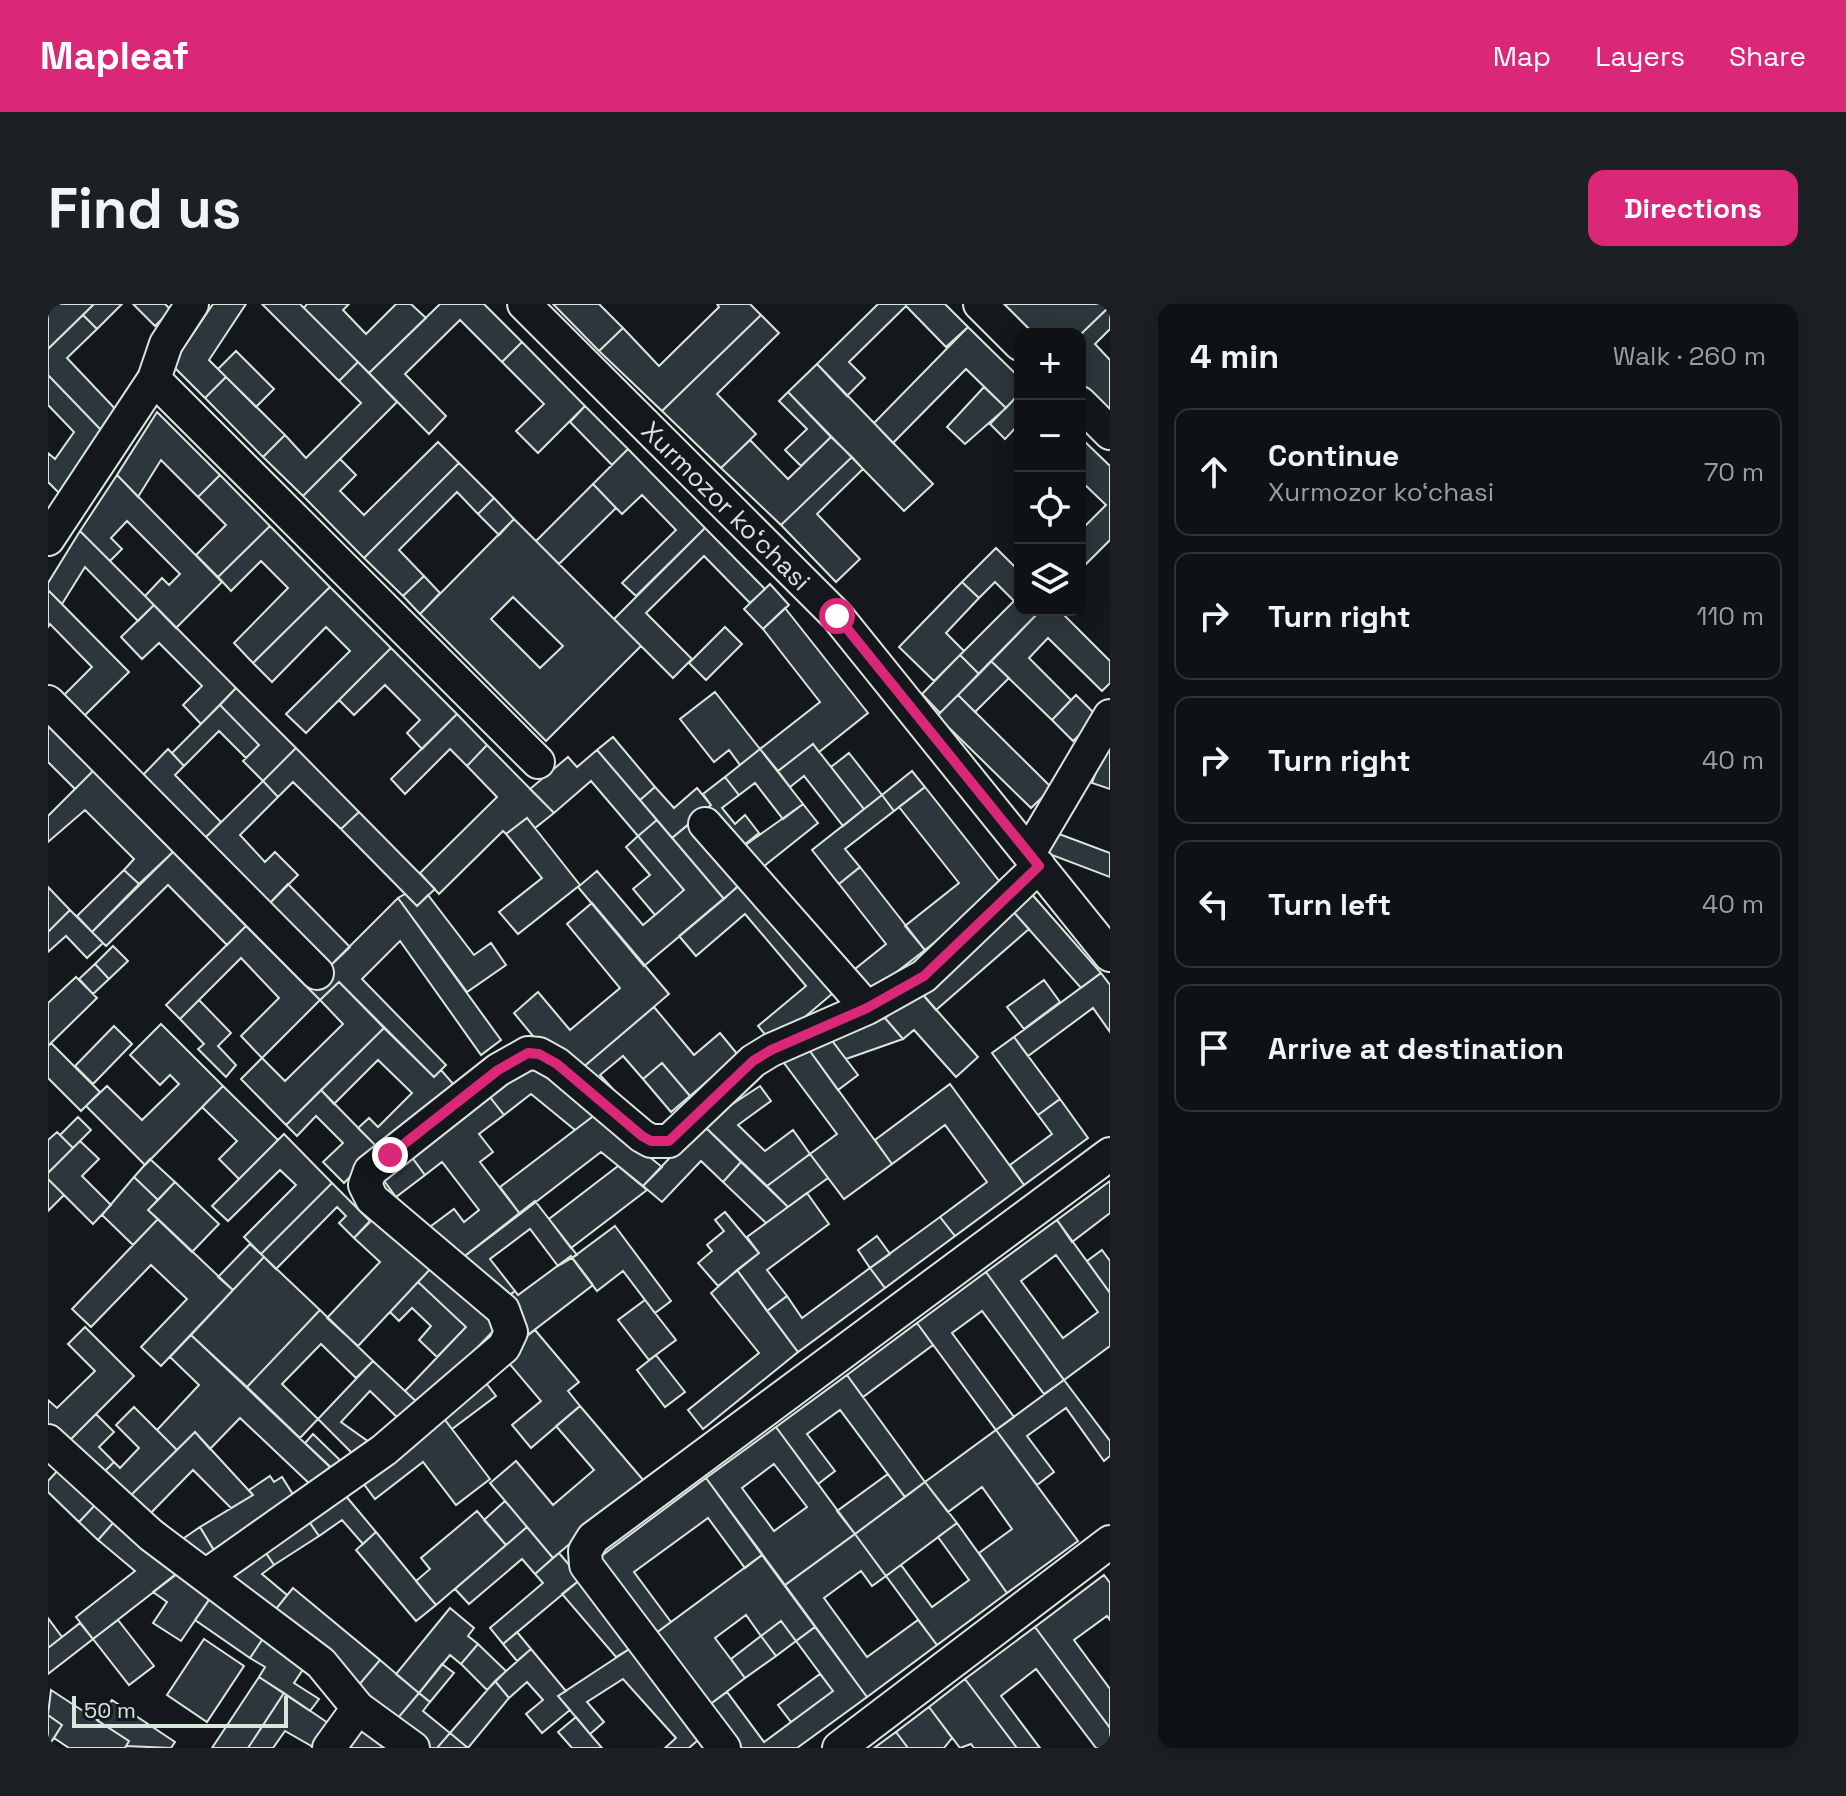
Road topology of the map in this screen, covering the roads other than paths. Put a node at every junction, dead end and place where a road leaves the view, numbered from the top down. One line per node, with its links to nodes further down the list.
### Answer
1 (192, 304): 5 (street)
2 (524, 304): 13 (street, Xurmozor koʻchasi)
3 (980, 304): 4 (street)
4 (1014, 338)
5 (154, 379): 8 (street); 11 (street)
6 (1086, 409): 7 (street)
7 (1110, 433)
8 (48, 539)
9 (48, 702): 15 (street)
10 (1110, 716): 13 (street)
11 (538, 762)
12 (705, 824): 16 (street)
13 (1034, 860): 14 (street, Xurmozor koʻchasi); 16 (street)
14 (1110, 955)
15 (317, 973)
16 (867, 1008): 20 (street)
17 (1110, 1154): 24 (street)
18 (48, 1441): 20 (street)
19 (1110, 1542): 25 (street)
20 (207, 1575): 21 (street)
21 (358, 1708): 22 (street); 23 (street)
22 (329, 1748)
23 (413, 1748)
24 (724, 1748)
25 (839, 1748)

